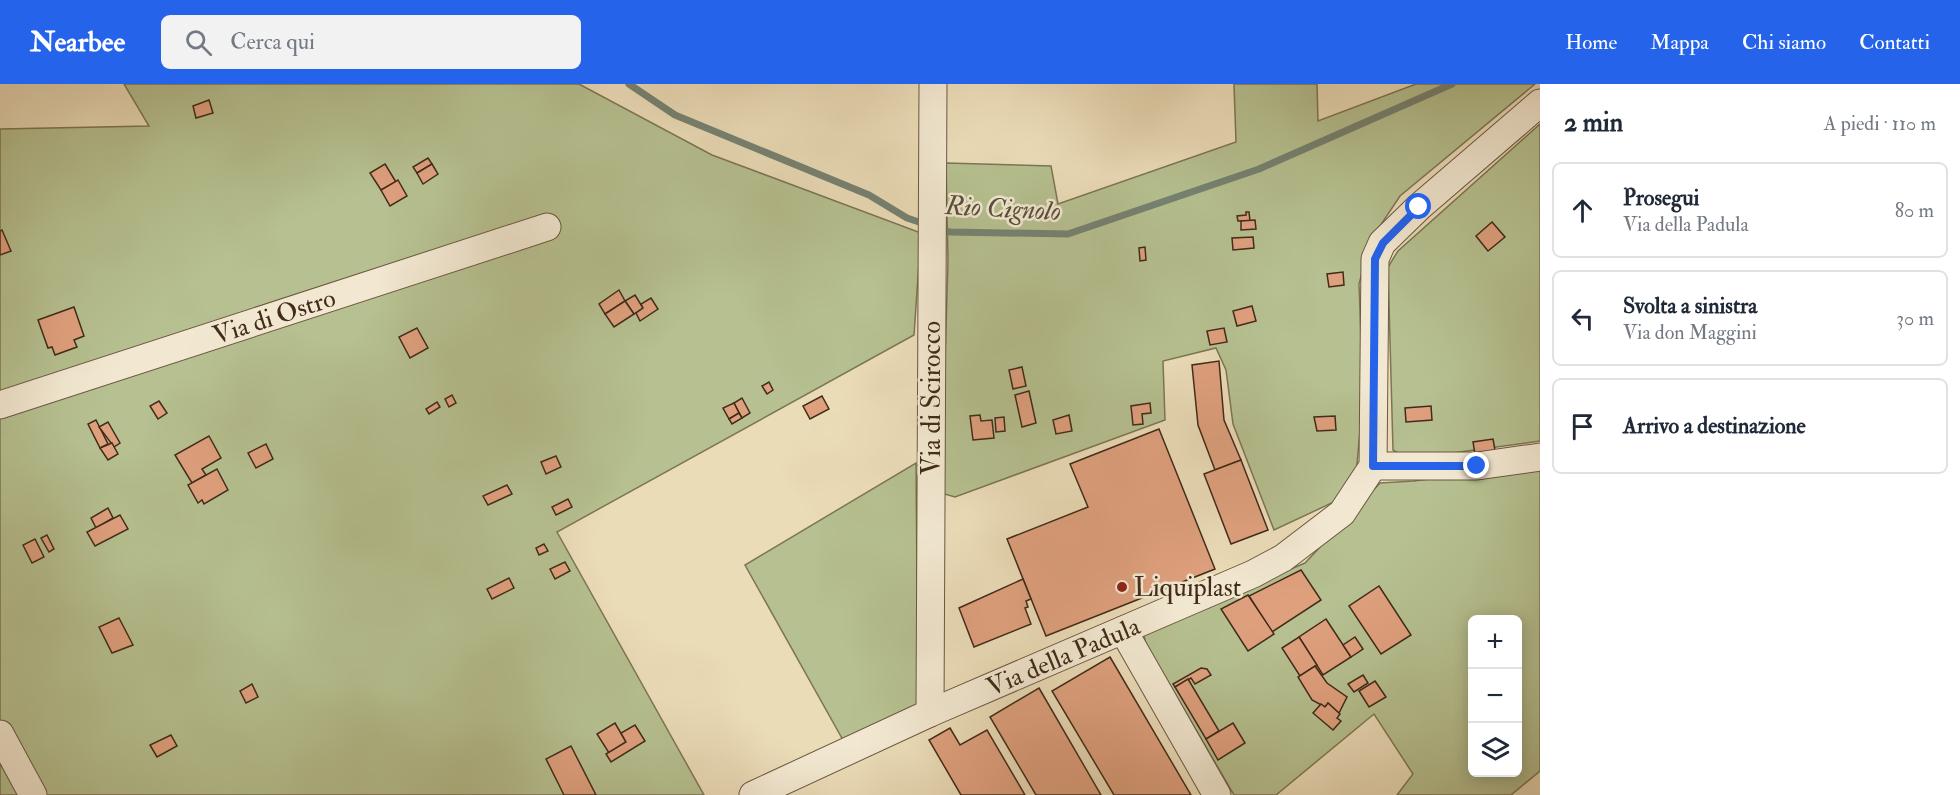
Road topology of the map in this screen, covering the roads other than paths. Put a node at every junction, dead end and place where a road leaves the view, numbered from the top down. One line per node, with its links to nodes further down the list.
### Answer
1 (933, 84): 8 (street, Via di Scirocco)
2 (1540, 103): 6 (street)
3 (547, 227): 4 (street, Via di Ostro)
4 (0, 405)
5 (1540, 457): 6 (street)
6 (1373, 466): 7 (street, Via della Padula)
7 (1123, 630): 8 (street, Via della Padula); 12 (street)
8 (930, 712): 11 (street, Via della Padula)
9 (0, 734): 10 (street)
10 (33, 795)
11 (753, 795)
12 (1216, 795)

